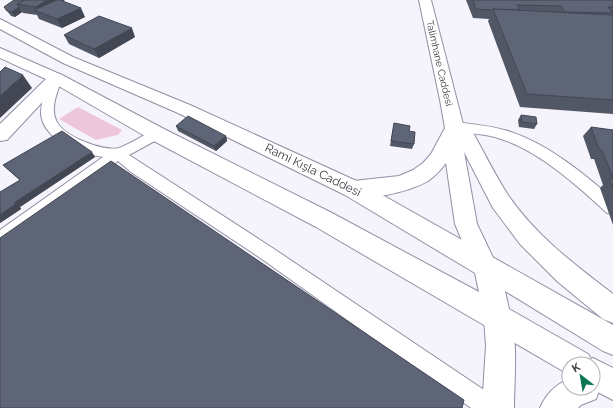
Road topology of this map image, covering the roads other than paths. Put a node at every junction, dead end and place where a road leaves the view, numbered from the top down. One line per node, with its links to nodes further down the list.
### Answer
1 (425, 0): 6 (main road, Talimhane Caddesi)
2 (0, 23): 4 (main road, Rami Kışla Caddesi)
3 (0, 52): 5 (main road)
4 (68, 60): 5 (main road); 10 (main road, Rami Kışla Caddesi)
5 (56, 78): 7 (main road); 8 (main road); 9 (lane)
6 (454, 126): 10 (main road); 11 (lane); 13 (main road, Talimhane Caddesi); 14 (main road)
7 (157, 134): 9 (lane); 15 (main road)
8 (0, 135)
9 (118, 154): 12 (lane); 19 (lane)
10 (353, 189): 13 (main road, Rami Kışla Caddesi)
11 (613, 208)
12 (0, 239)
13 (486, 268): 15 (main road, Talimhane Caddesi); 16 (main road, Rami Kışla Caddesi)
14 (613, 310)
15 (498, 318): 17 (main road); 20 (main road, Talimhane Caddesi)
16 (613, 341)
17 (564, 356)
18 (568, 396): 21 (main road)
19 (491, 408)
20 (498, 408)
21 (556, 408)

